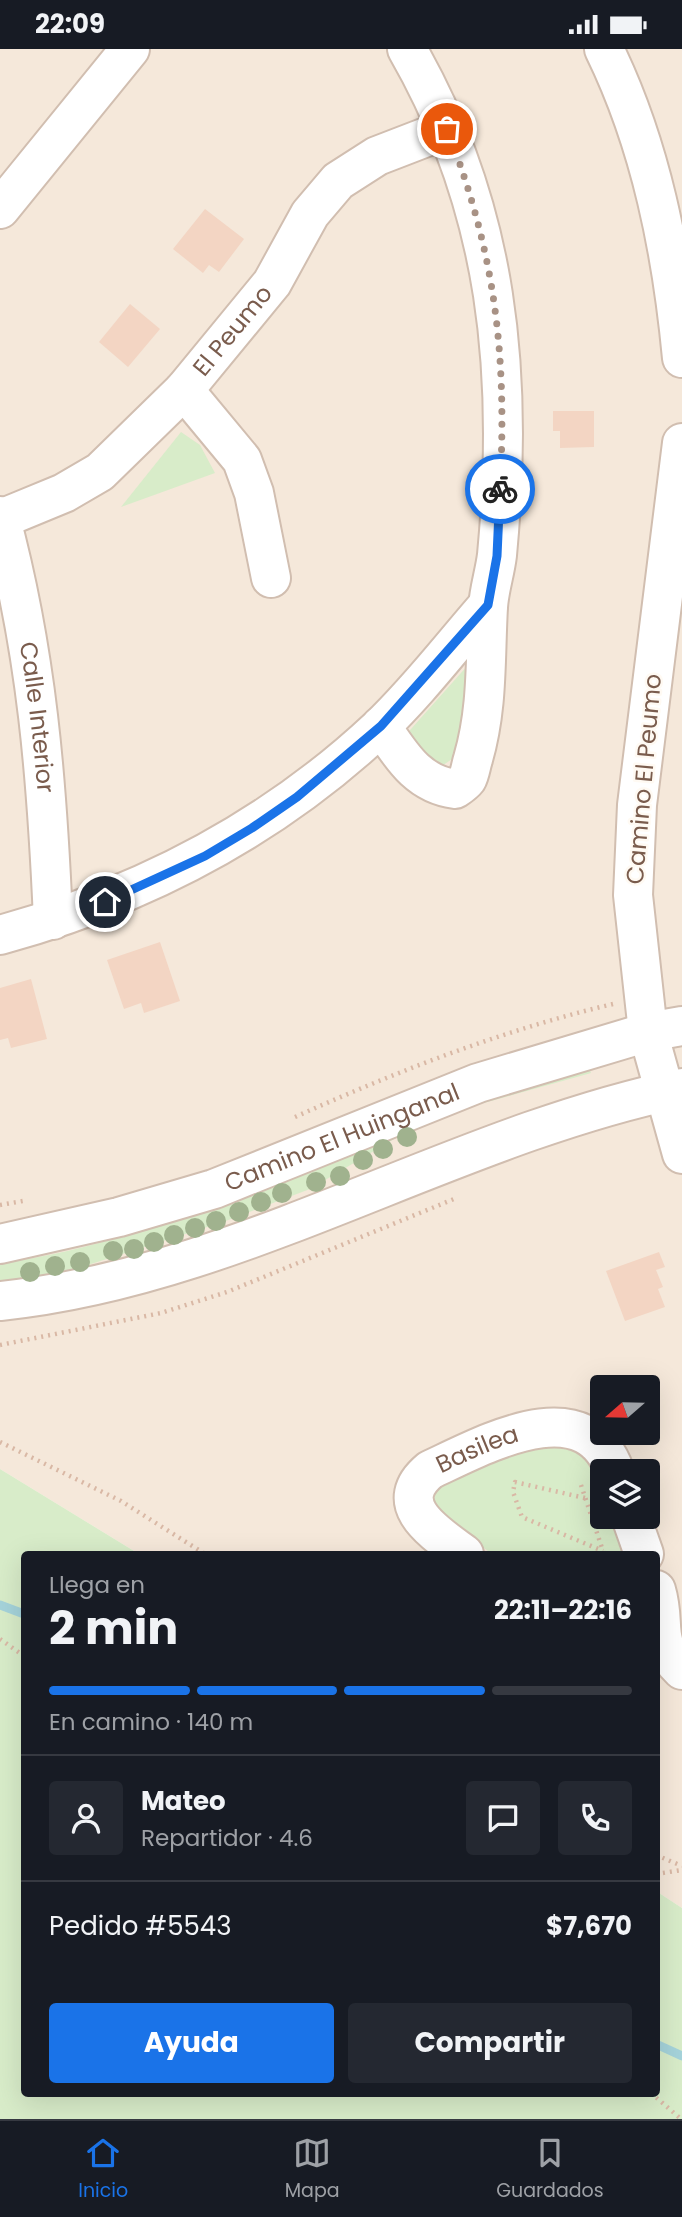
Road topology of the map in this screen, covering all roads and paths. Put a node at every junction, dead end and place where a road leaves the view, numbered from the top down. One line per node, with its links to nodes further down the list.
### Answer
1 (130, 49): 5 (street)
2 (407, 49): 4 (street)
3 (604, 49): 6 (street)
4 (447, 129): 7 (street, El Peumo); 11 (street)
5 (0, 209)
6 (682, 358)
7 (184, 390): 9 (street, El Peumo); 10 (street)
8 (682, 443): 15 (street, Camino El Peumo)
9 (0, 518): 13 (street, Calle Interior)
10 (271, 578)
11 (488, 605): 12 (street); 12 (street)
12 (381, 726): 13 (street)
13 (53, 921): 14 (street)
14 (0, 935)
15 (657, 1018): 16 (street, Camino El Peumo); 17 (path); 21 (street, Camino El Huinganal)
16 (673, 1090): 18 (street, Camino El Peumo); 22 (street)
17 (283, 1122)
18 (682, 1154)
19 (34, 1199): 20 (path)
20 (0, 1205)
21 (0, 1244)
22 (0, 1301)
23 (0, 1442): 27 (path)
24 (610, 1459): 28 (street, Basilea)
25 (585, 1498): 29 (path)
26 (635, 1529): 30 (street)
27 (200, 1551)
28 (460, 1551)
29 (603, 1551)
30 (642, 1551)
31 (660, 1605): 33 (street)
32 (660, 1636): 36 (street)
33 (660, 1636)
34 (0, 1639): 35 (path)
35 (21, 1654)
36 (682, 1670)
37 (660, 1681): 38 (street)
38 (682, 1684)
39 (660, 1857): 40 (path)
40 (682, 1868): 41 (path)
41 (660, 1873)
42 (656, 2097): 43 (path)
43 (681, 2119)

